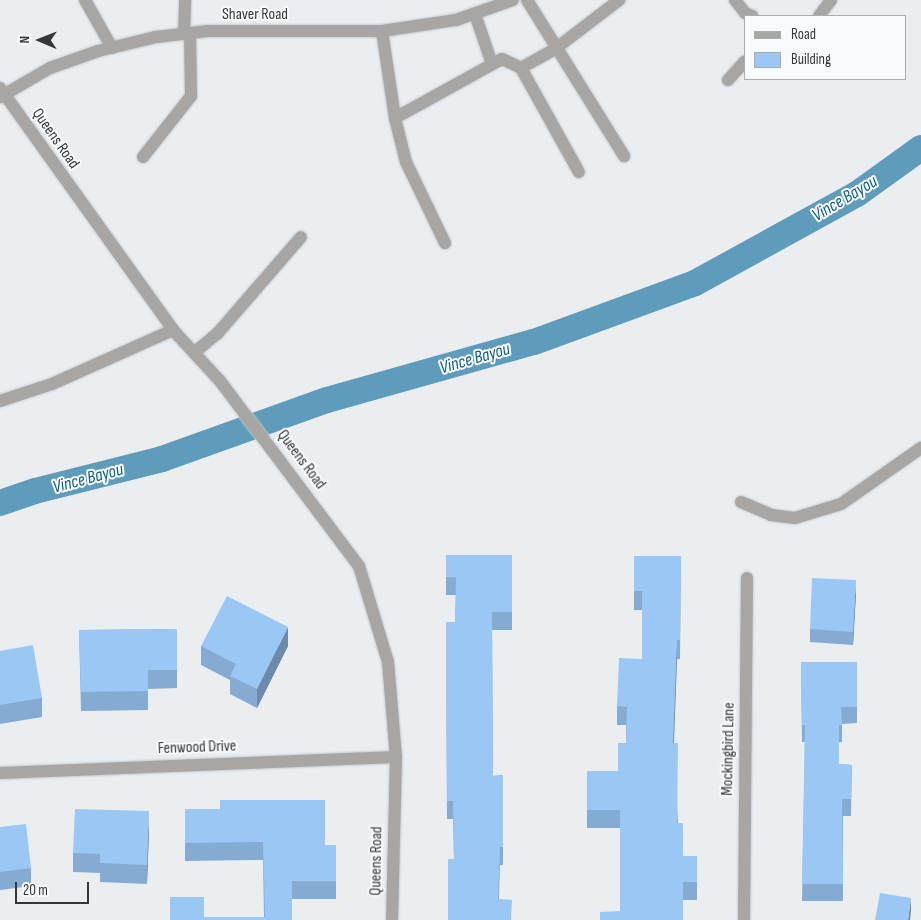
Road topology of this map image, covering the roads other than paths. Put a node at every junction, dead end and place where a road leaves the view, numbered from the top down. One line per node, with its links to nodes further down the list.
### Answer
1 (85, 0): 13 (street)
2 (185, 0): 12 (street)
3 (513, 0): 8 (street, Shaver Road)
4 (527, 0): 14 (street)
5 (619, 0): 14 (street)
6 (735, 0): 9 (street)
7 (831, 0): 10 (street)
8 (475, 14): 11 (street, Shaver Road); 16 (street)
9 (750, 15)
10 (820, 15)
11 (382, 31): 12 (street, Shaver Road); 20 (street)
12 (187, 34): 13 (street, Shaver Road); 22 (street)
13 (112, 48): 19 (street, Shaver Road)
14 (555, 49): 17 (street); 21 (street)
15 (744, 62): 18 (street)
16 (492, 64): 17 (street); 20 (street)
17 (520, 68): 23 (street)
18 (728, 80)
19 (1, 93): 26 (street, Queens Road)
20 (395, 118): 25 (street)
21 (624, 156)
22 (143, 157)
23 (579, 172)
24 (301, 237): 27 (street)
25 (445, 243)
26 (172, 330): 27 (street, Queens Road); 28 (street)
27 (194, 353): 32 (street, Queens Road)
28 (0, 401)
29 (921, 448): 30 (street)
30 (741, 502)
31 (747, 578): 35 (street, Mockingbird Lane)
32 (396, 757): 33 (street, Fenwood Drive); 34 (street, Queens Road)
33 (0, 772)
34 (392, 920)
35 (744, 920)

